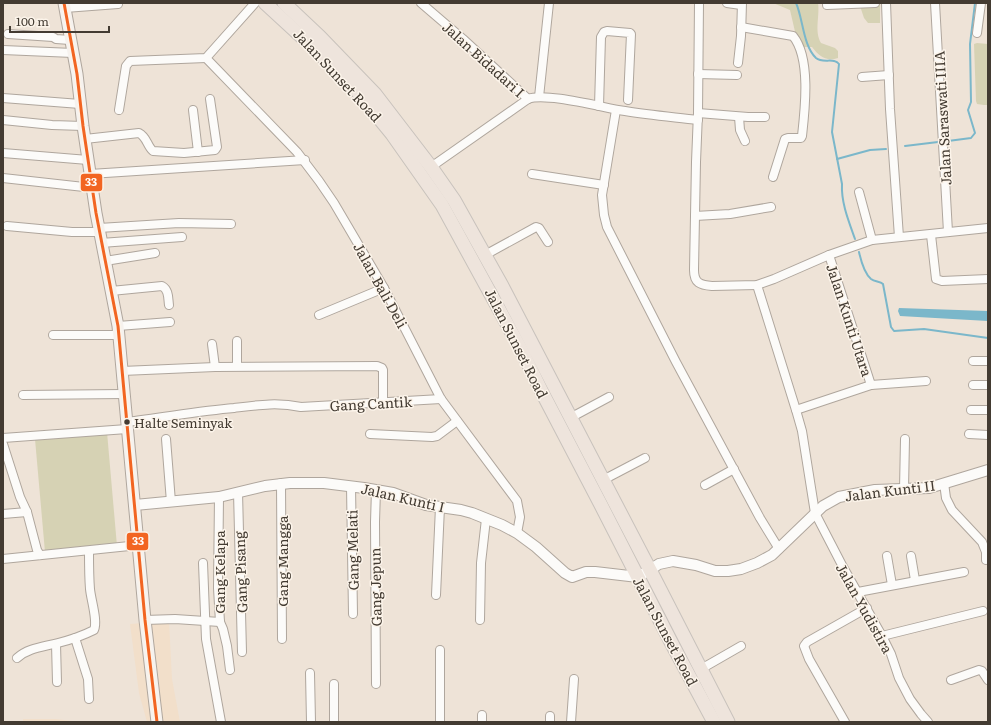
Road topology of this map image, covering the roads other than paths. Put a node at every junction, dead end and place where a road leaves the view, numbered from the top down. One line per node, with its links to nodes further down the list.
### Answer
1 (255, 3): 22 (street)
2 (265, 3): 143 (highway, Jalan Sunset Road)
3 (284, 3): 49 (highway, Jalan Sunset Road)
4 (421, 3): 31 (street, Jalan Bidadari I)
5 (549, 3): 28 (street)
6 (699, 3): 24 (street)
7 (727, 3): 13 (street)
8 (875, 3): 14 (street)
9 (886, 3): 26 (street)
10 (935, 3): 63 (street, Jalan Saraswati IIIA)
11 (981, 3): 17 (street)
12 (118, 4): 15 (street)
13 (742, 4): 16 (street)
14 (827, 5)
15 (65, 6): 19 (main road)
16 (741, 27): 23 (street); 52 (street)
17 (977, 33)
18 (8, 34): 19 (street)
19 (70, 40): 21 (main road)
20 (3, 50): 21 (street)
21 (73, 53): 33 (main road)
22 (206, 58): 35 (street); 48 (street, Jalan Bali Deli)
23 (738, 63)
24 (698, 74): 25 (street); 38 (street)
25 (737, 75)
26 (889, 75): 27 (street); 66 (street)
27 (862, 77)
28 (539, 97): 31 (street); 34 (street)
29 (3, 98): 33 (street)
30 (210, 99): 45 (street)
31 (528, 99): 49 (street)
32 (628, 100): 34 (street)
33 (80, 104): 42 (main road)
34 (599, 106): 37 (street)
35 (119, 110)
36 (193, 110): 45 (street)
37 (616, 110): 38 (street); 54 (street)
38 (698, 116): 39 (street); 58 (street)
39 (739, 117): 40 (street); 44 (street)
40 (765, 118)
41 (3, 120): 42 (street)
42 (83, 126): 43 (main road)
43 (85, 139): 45 (street); 47 (main road)
44 (744, 141)
45 (198, 152)
46 (3, 153): 47 (street)
47 (88, 160): 50 (main road)
48 (305, 160): 50 (street); 76 (street, Jalan Bali Deli)
49 (431, 167): 71 (highway, Jalan Sunset Road)
50 (90, 174): 55 (main road)
51 (532, 174): 54 (street)
52 (773, 177)
53 (3, 178): 55 (street)
54 (604, 185): 113 (street)
55 (93, 188): 62 (main road)
56 (859, 192): 67 (street)
57 (771, 207): 58 (street)
58 (695, 216): 75 (street)
59 (230, 224): 62 (street)
60 (6, 226): 62 (street)
61 (988, 228): 63 (street)
62 (99, 230): 69 (main road)
63 (948, 232): 64 (street)
64 (931, 234): 66 (street); 74 (street)
65 (182, 237): 69 (street)
66 (899, 237): 67 (street)
67 (872, 240): 72 (street)
68 (548, 242): 71 (street)
69 (102, 243): 73 (main road)
70 (154, 253): 73 (street)
71 (485, 255): 102 (highway, Jalan Sunset Road)
72 (829, 255): 75 (street); 91 (street, Jalan Kunti Utara)
73 (105, 261): 77 (main road)
74 (988, 279)
75 (757, 285): 99 (street, Jalan Yudistira)
76 (384, 288): 79 (street); 97 (street, Jalan Bali Deli)
77 (111, 291): 78 (street); 81 (main road)
78 (169, 306)
79 (319, 315)
80 (170, 322): 81 (street)
81 (119, 330): 82 (street); 89 (main road)
82 (53, 335)
83 (237, 341): 87 (street)
84 (212, 344): 88 (street)
85 (988, 360): 86 (street)
86 (973, 361)
87 (236, 366): 88 (street); 98 (street)
88 (215, 367): 89 (street)
89 (122, 371): 94 (main road)
90 (926, 381): 91 (street, Jalan Kunti Utara)
91 (871, 385): 99 (street, Jalan Kunti Utara)
92 (973, 385): 93 (street)
93 (988, 385)
94 (124, 394): 95 (street); 104 (main road)
95 (24, 395)
96 (609, 397): 102 (street)
97 (440, 399): 98 (street, Gang Cantik); 103 (street, Jalan Bali Deli)
98 (384, 403): 104 (street, Gang Cantik)
99 (796, 410): 128 (street, Jalan Yudistira)
100 (971, 410): 101 (street)
101 (988, 410)
102 (570, 418): 115 (highway, Jalan Sunset Road)
103 (457, 421): 105 (street); 131 (street, Jalan Bali Deli)
104 (127, 425): 108 (street, Gang Cantik); 125 (main road)
105 (370, 434)
106 (969, 434): 107 (street)
107 (988, 435)
108 (3, 438)
109 (166, 439): 124 (street)
110 (906, 439): 120 (street)
111 (3, 444): 127 (street)
112 (645, 458): 115 (street)
113 (734, 469): 118 (street); 133 (street)
114 (988, 470): 117 (street, Jalan Kunti II)
115 (603, 480): 141 (highway, Jalan Sunset Road)
116 (281, 483): 119 (street, Jalan Kunti I); 122 (street, Jalan Kunti I); 157 (street, Gang Mangga)
117 (944, 483): 120 (street, Jalan Kunti II); 139 (street)
118 (705, 485)
119 (351, 486): 121 (street, Jalan Kunti I); 150 (street, Gang Melati)
120 (904, 489): 128 (street, Jalan Kunti II)
121 (376, 490): 126 (street, Jalan Kunti I); 171 (street, Gang Jepun)
122 (238, 492): 123 (street, Jalan Kunti I); 161 (street, Gang Pisang)
123 (219, 497): 124 (street, Jalan Kunti I); 154 (street, Gang Kelapa)
124 (171, 502): 125 (street, Jalan Kunti I)
125 (135, 505): 132 (main road)
126 (440, 507): 130 (street, Jalan Kunti I); 147 (street)
127 (27, 512): 129 (street); 135 (street)
128 (815, 513): 133 (street, Jalan Kunti II); 146 (street, Jalan Yudistira)
129 (3, 514)
130 (486, 519): 131 (street, Jalan Kunti I); 152 (street)
131 (517, 533): 143 (street, Jalan Kunti I)
132 (139, 545): 134 (street); 151 (main road)
133 (779, 549): 141 (street, Jalan Kunti II)
134 (89, 551): 135 (street); 156 (street)
135 (40, 555): 138 (street)
136 (887, 556): 145 (street)
137 (911, 556): 144 (street)
138 (3, 559)
139 (986, 560)
140 (203, 563): 153 (street)
141 (650, 570): 143 (street); 163 (highway, Jalan Sunset Road)
142 (964, 572): 144 (street)
143 (638, 577): 179 (highway, Jalan Sunset Road)
144 (915, 580): 145 (street)
145 (892, 585): 146 (street)
146 (858, 592): 148 (street, Jalan Yudistira)
147 (436, 595)
148 (867, 608): 155 (street, Jalan Yudistira); 181 (street)
149 (983, 611): 155 (street)
150 (353, 614)
151 (145, 620): 153 (street); 173 (main road)
152 (480, 620)
153 (205, 621): 154 (street); 174 (street)
154 (220, 622): 164 (street, Gang Kelapa)
155 (882, 636): 182 (street, Jalan Yudistira)
156 (74, 638): 158 (street); 172 (street)
157 (282, 639)
158 (56, 644): 162 (street); 169 (street)
159 (741, 646): 163 (street)
160 (440, 650): 177 (street)
161 (242, 652)
162 (17, 658)
163 (701, 669): 180 (highway, Jalan Sunset Road)
164 (230, 670)
165 (310, 673): 175 (street)
166 (574, 679): 178 (street)
167 (951, 680): 168 (street)
168 (988, 680)
169 (57, 682)
170 (334, 684): 176 (street)
171 (376, 684)
172 (90, 699)
173 (157, 722)
174 (221, 722)
175 (311, 722)
176 (334, 722)
177 (440, 722)
178 (572, 722)
179 (713, 722)
180 (728, 722)
181 (845, 722)
182 (928, 722)

